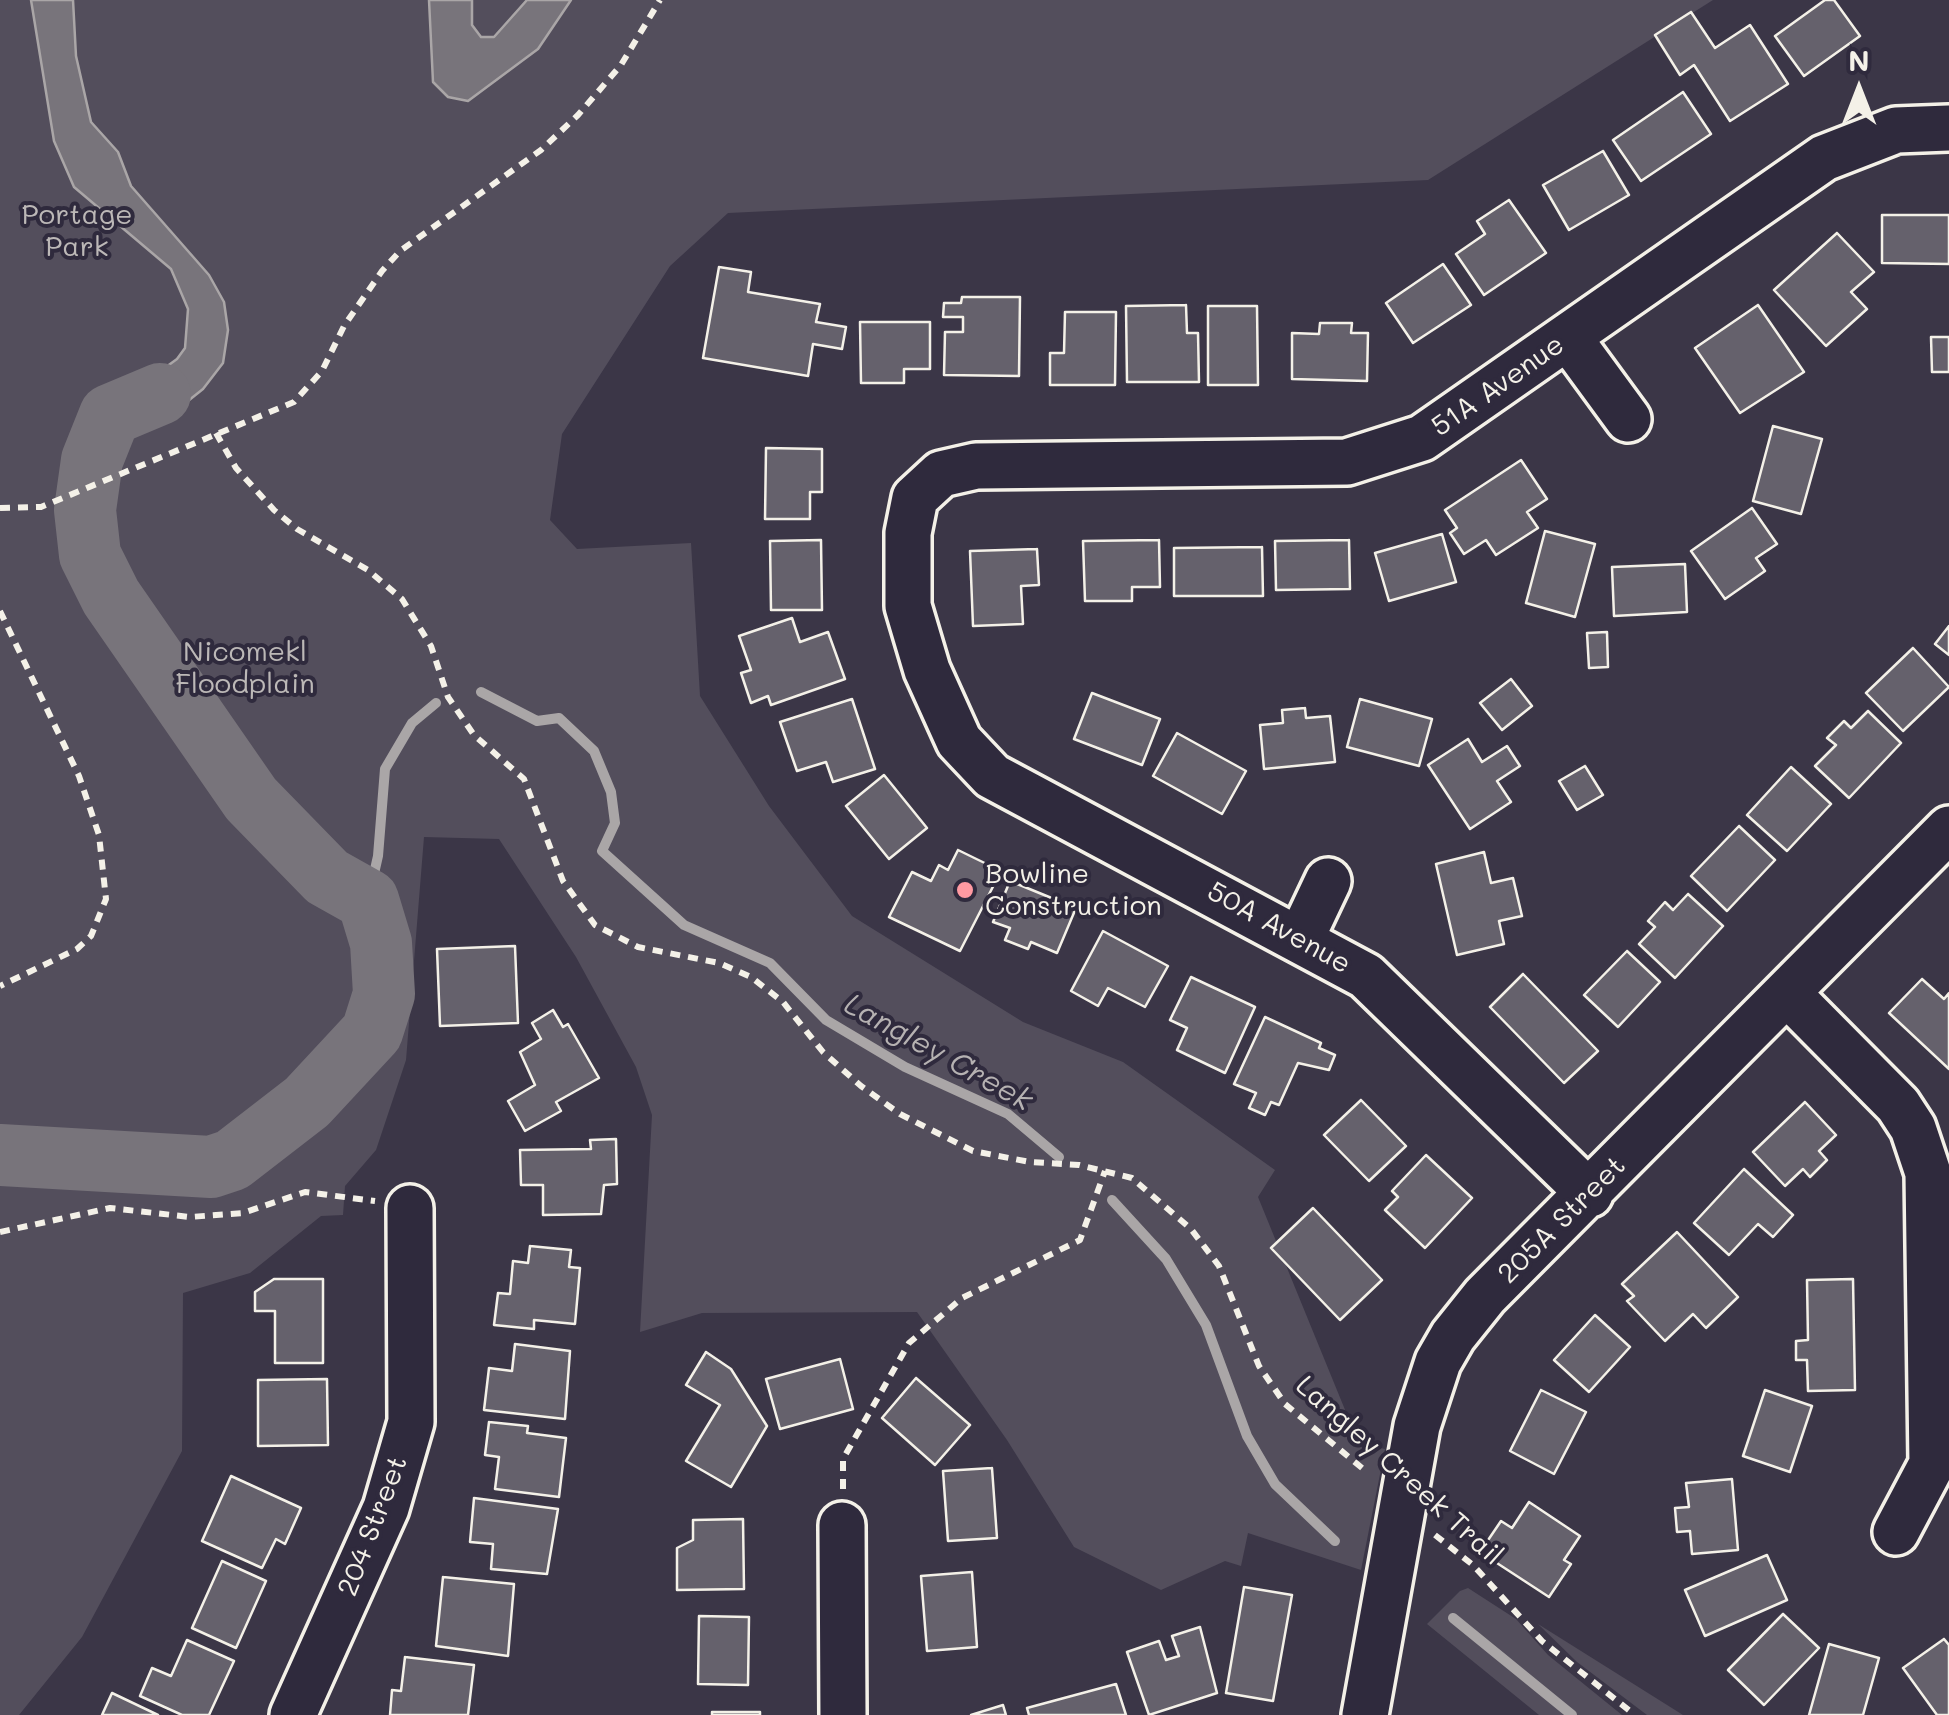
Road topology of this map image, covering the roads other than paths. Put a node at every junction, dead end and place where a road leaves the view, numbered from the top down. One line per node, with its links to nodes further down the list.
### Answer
1 (1949, 128): 2 (street, 51A Avenue)
2 (1568, 337): 3 (street); 4 (street, 51A Avenue)
3 (1628, 419)
4 (908, 532): 7 (street, 50A Avenue)
5 (1949, 829): 8 (street, 205A Street)
6 (1328, 881): 7 (street)
7 (1301, 938): 9 (street, 50A Avenue)
8 (1787, 993): 9 (street, 205A Street); 12 (street)
9 (1590, 1194): 15 (street, 205A Street)
10 (410, 1208): 13 (street, 204 Street)
11 (842, 1525): 14 (street)
12 (1896, 1532)
13 (294, 1715)
14 (843, 1715)
15 (1365, 1715)

